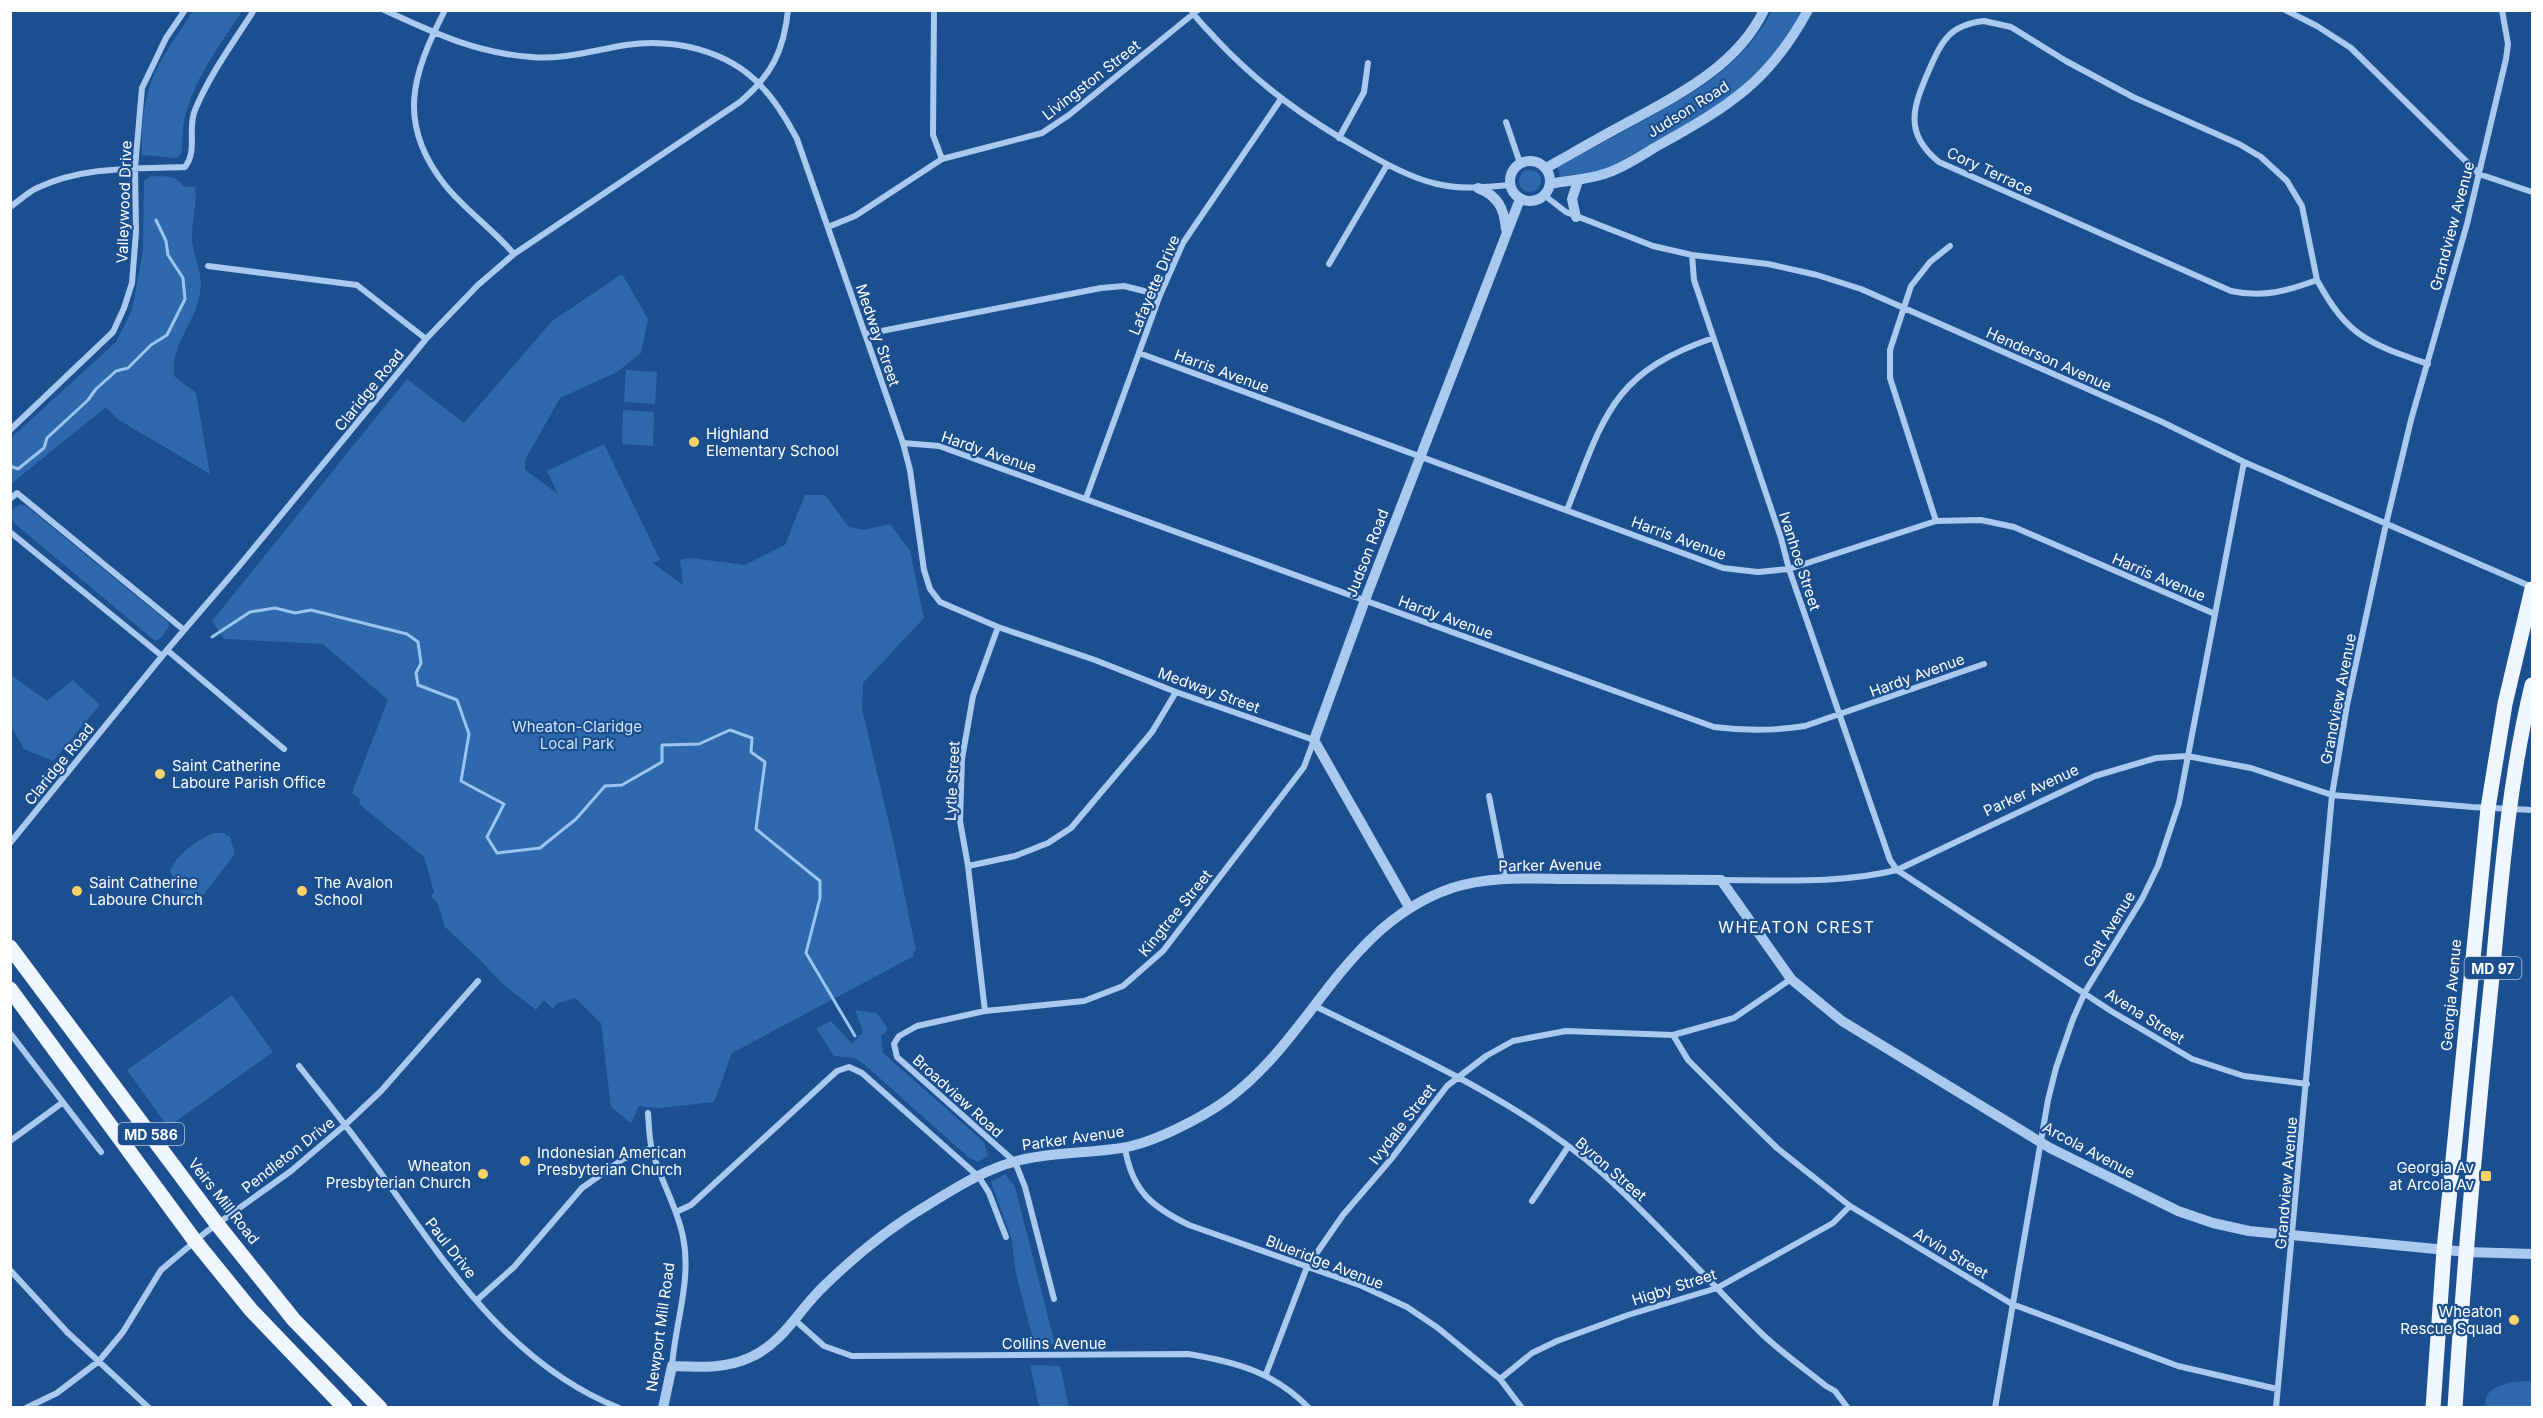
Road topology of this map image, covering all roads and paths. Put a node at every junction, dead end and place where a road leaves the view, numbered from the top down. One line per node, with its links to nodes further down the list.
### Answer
1 (185, 10): 21 (street, Valleywood Drive)
2 (254, 10): 21 (street)
3 (384, 10): 12 (street, Medway Street)
4 (445, 10): 12 (street)
5 (788, 10): 14 (street, Claridge Road)
6 (934, 10): 18 (street)
7 (1764, 10): 22 (street, Judson Road)
8 (1808, 10): 24 (street, Judson Road)
9 (2285, 10): 23 (street)
10 (2502, 10): 23 (street, Grandview Avenue)
11 (1194, 12): 15 (street); 18 (street, Livingston Street)
12 (434, 33): 14 (street, Medway Street); 36 (street)
13 (1368, 63): 17 (street)
14 (761, 85): 33 (street, Medway Street); 36 (street, Claridge Road)
15 (1281, 99): 17 (street); 41 (street, Lafayette Drive)
16 (1506, 122): 19 (street)
17 (1339, 138): 20 (street)
18 (942, 159): 33 (street, Livingston Street)
19 (1520, 163): 22 (street); 26 (street)
20 (1387, 165): 27 (street); 38 (street)
21 (135, 168): 31 (street); 48 (street, Valleywood Drive)
22 (1546, 168): 25 (street)
23 (2479, 174): 28 (street); 47 (street, Grandview Avenue)
24 (1578, 181): 25 (street, Judson Road); 32 (street)
25 (1550, 184): 29 (street)
26 (1510, 185): 27 (street); 30 (street)
27 (1478, 188): 34 (street)
28 (2532, 192)
29 (1544, 195): 30 (street); 32 (street, Henderson Avenue)
30 (1520, 199): 34 (street, Judson Road)
31 (10, 207)
32 (1576, 217): 37 (street, Henderson Avenue)
33 (828, 227): 43 (street, Medway Street)
34 (1506, 230): 50 (street, Judson Road)
35 (1950, 246): 42 (street)
36 (514, 254): 45 (street, Claridge Road)
37 (1692, 255): 42 (street, Henderson Avenue); 44 (street, Ivanhoe Street)
38 (1329, 264)
39 (208, 266): 45 (street)
40 (2317, 280): 40 (street, Cory Terrace); 47 (street, Cory Terrace)
41 (1160, 295): 43 (street); 46 (street, Lafayette Drive)
42 (1903, 307): 51 (street, Henderson Avenue); 55 (street)
43 (866, 333): 49 (street, Medway Street)
44 (1713, 338): 54 (street); 58 (street, Ivanhoe Street)
45 (426, 339): 63 (street, Claridge Road)
46 (1139, 353): 50 (street, Harris Avenue); 52 (street, Lafayette Drive)
47 (2427, 364): 56 (street, Grandview Avenue)
48 (10, 430)
49 (903, 443): 52 (street, Hardy Avenue); 62 (street, Medway Street)
50 (1420, 456): 54 (street, Harris Avenue); 60 (street, Judson Road)
51 (2244, 462): 56 (street, Henderson Avenue); 61 (street, Galt Avenue)
52 (1086, 498): 60 (street, Hardy Avenue)
53 (10, 499): 63 (street)
54 (1567, 510): 58 (street, Harris Avenue)
55 (1936, 521): 58 (street, Harris Avenue); 61 (street, Harris Avenue)
56 (2386, 524): 59 (street, Henderson Avenue); 73 (street, Grandview Avenue)
57 (10, 532): 65 (street)
58 (1789, 569): 69 (street, Ivanhoe Street)
59 (2532, 588): 75 (main road, Georgia Avenue / MD 97)
60 (1365, 600): 69 (street, Hardy Avenue); 70 (street, Judson Road)
61 (2215, 614): 72 (street, Galt Avenue)
62 (998, 627): 68 (street, Medway Street); 79 (street, Lytle Street)
63 (184, 630): 64 (street, Claridge Road)
64 (167, 650): 65 (street, Claridge Road); 71 (street)
65 (162, 656): 78 (street, Claridge Road)
66 (1984, 664): 69 (street, Hardy Avenue)
67 (2532, 685): 76 (main road, MD 97)
68 (1176, 692): 70 (street, Medway Street); 79 (street)
69 (1840, 715): 80 (street, Ivanhoe Street)
70 (1314, 740): 83 (street); 90 (street, Kingtree Street)
71 (284, 749)
72 (2187, 756): 73 (street, Parker Avenue); 80 (street, Parker Avenue); 88 (street, Galt Avenue)
73 (2332, 795): 75 (street, Parker Avenue); 96 (street, Grandview Avenue)
74 (1489, 796): 81 (street)
75 (2488, 808): 76 (street, Parker Avenue); 115 (main road, Georgia Avenue / MD 97)
76 (2510, 808): 77 (street, Parker Avenue); 116 (main road, MD 97)
77 (2532, 810)
78 (10, 843)
79 (968, 866): 90 (street, Lytle Street)
80 (1897, 870): 82 (street, Parker Avenue); 88 (street, Avena Street)
81 (1505, 878): 82 (street, Parker Avenue); 83 (street, Parker Avenue)
82 (1721, 880): 85 (street, Arcola Avenue)
83 (1409, 907): 89 (street, Parker Avenue)
84 (10, 947): 111 (main road, Veirs Mill Road / MD 586)
85 (1791, 979): 92 (street, Ivydale Street); 101 (street, Arcola Avenue)
86 (478, 981): 99 (street, Pendleton Drive)
87 (10, 989): 114 (main road, MD 586)
88 (2085, 992): 96 (street, Avena Street); 101 (street, Galt Avenue)
89 (1315, 1006): 95 (street, Byron Street); 104 (street, Parker Avenue)
90 (986, 1011): 93 (street, Kingtree Street)
91 (10, 1033): 97 (street)
92 (1673, 1035): 95 (street, Ivydale Street); 109 (street, Arvin Street)
93 (894, 1044): 106 (street, Broadview Road)
94 (299, 1066): 99 (street, Paul Drive)
95 (1459, 1077): 102 (street, Byron Street); 118 (street, Ivydale Street)
96 (2307, 1084): 112 (street, Grandview Avenue)
97 (62, 1103): 100 (street); 105 (street)
98 (648, 1113): 103 (street, Newport Mill Road)
99 (345, 1125): 111 (street, Pendleton Drive); 122 (street, Paul Drive)
100 (10, 1140)
101 (2041, 1143): 112 (street, Arcola Avenue); 123 (street, Galt Avenue)
102 (1568, 1147): 108 (street); 120 (street, Byron Street)
103 (651, 1148): 110 (street, Newport Mill Road); 122 (street)
104 (1125, 1148): 106 (street, Parker Avenue); 118 (street, Blueridge Avenue)
105 (100, 1152)
106 (1015, 1161): 107 (street, Parker Avenue); 121 (street, Broadview Road)
107 (978, 1177): 110 (street); 113 (street); 124 (street, Parker Avenue)
108 (1532, 1201)
109 (1850, 1206): 120 (street, Higby Street); 123 (street, Arvin Street)
110 (676, 1212): 126 (street, Newport Mill Road)
111 (217, 1224): 114 (street, Pendleton Drive); 133 (main road, Veirs Mill Road / MD 586)
112 (2293, 1236): 115 (street, Arcola Avenue); 129 (street, Grandview Avenue)
113 (1006, 1237)
114 (195, 1241): 125 (street, Pendleton Drive); 132 (main road, MD 586)
115 (2444, 1250): 116 (street, Arcola Avenue); 141 (main road, Georgia Avenue / MD 97)
116 (2466, 1252): 117 (street, Arcola Avenue); 142 (main road, MD 97)
117 (2532, 1254)
118 (1307, 1267): 127 (street, Ivydale Street); 128 (street, Blueridge Avenue)
119 (10, 1270): 125 (street)
120 (1717, 1288): 128 (street, Higby Street); 138 (street, Byron Street)
121 (1054, 1299)
122 (477, 1300): 134 (street, Paul Drive)
123 (2012, 1304): 129 (street, Arvin Street); 139 (street, Galt Avenue)
124 (796, 1321): 126 (street, Parker Avenue); 127 (street, Collins Avenue)
125 (99, 1361): 130 (street, Pendleton Drive); 131 (street)
126 (672, 1366): 135 (street, Newport Mill Road)
127 (1266, 1374): 136 (street, Collins Avenue)
128 (1500, 1379): 137 (street, Blueridge Avenue)
129 (2277, 1389): 140 (street, Grandview Avenue)
130 (26, 1407)
131 (149, 1407)
132 (345, 1407)
133 (380, 1407)
134 (619, 1407)
135 (663, 1407)
136 (1310, 1407)
137 (1522, 1407)
138 (1847, 1407)
139 (1995, 1407)
140 (2276, 1407)
141 (2433, 1407)
142 (2455, 1407)

